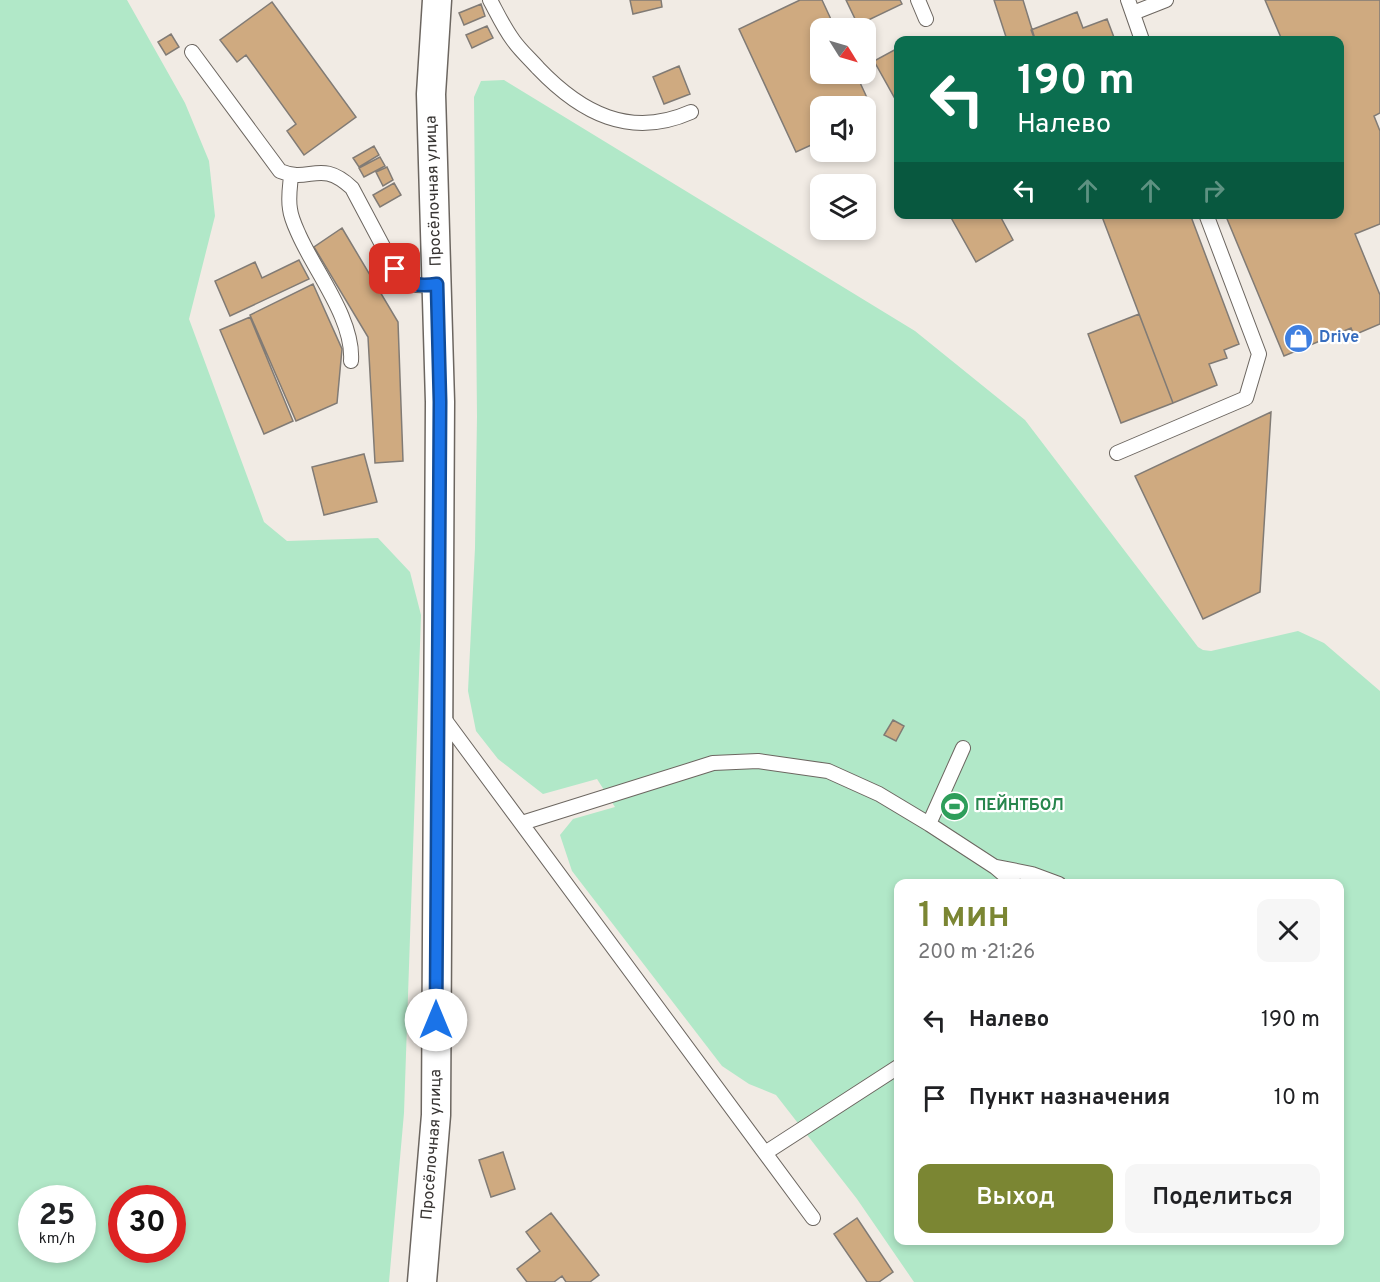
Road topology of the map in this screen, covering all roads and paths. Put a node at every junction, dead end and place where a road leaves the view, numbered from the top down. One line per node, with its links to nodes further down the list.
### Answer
1 (437, 0): 12 (street, Просёлочная улица)
2 (490, 0): 9 (lane)
3 (918, 0): 6 (lane)
4 (1166, 0): 5 (lane)
5 (1130, 7): 7 (lane)
6 (927, 19)
7 (1141, 36)
8 (192, 52): 10 (lane)
9 (691, 112)
10 (291, 176): 12 (lane); 13 (lane)
11 (1208, 219): 14 (lane)
12 (437, 284): 15 (street, Просёлочная улица)
13 (351, 361)
14 (1117, 453)
15 (439, 711): 17 (lane); 25 (street, Просёлочная улица)
16 (963, 748): 18 (lane)
17 (522, 823): 18 (lane); 23 (lane)
18 (929, 824): 19 (lane)
19 (995, 867): 20 (lane); 21 (lane)
20 (1009, 879)
21 (1046, 879)
22 (894, 1070): 23 (lane)
23 (765, 1153): 24 (lane)
24 (813, 1218)
25 (422, 1282)

